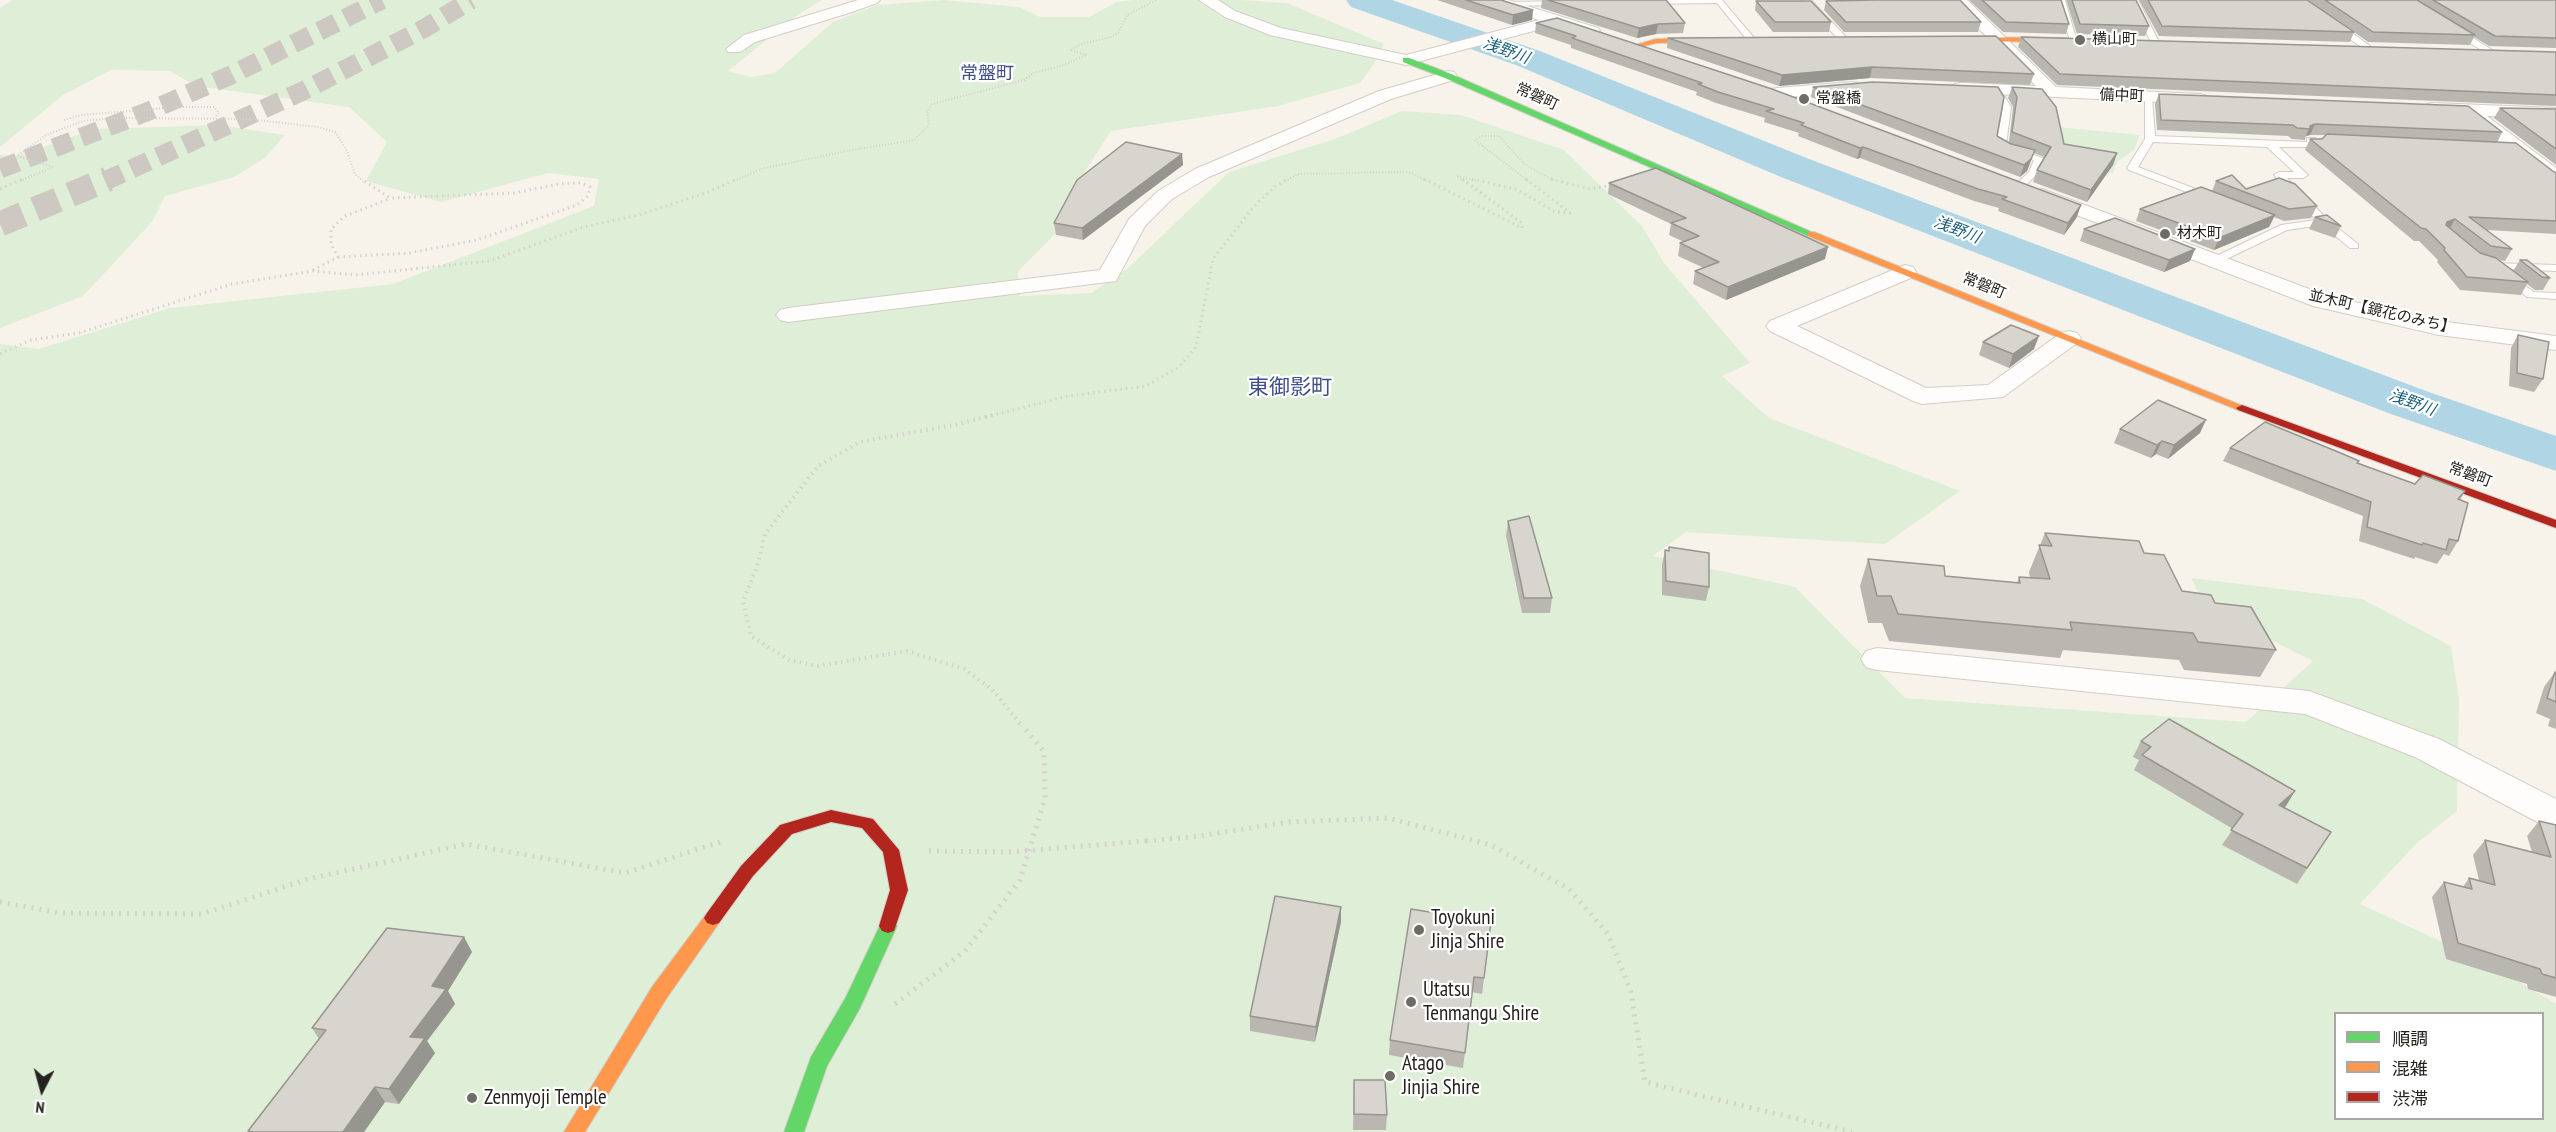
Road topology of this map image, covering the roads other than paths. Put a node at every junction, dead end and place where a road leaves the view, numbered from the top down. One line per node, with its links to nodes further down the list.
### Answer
1 (872, 0): 25 (street)
2 (1207, 0): 28 (street)
3 (1718, 0): 8 (lane); 18 (lane)
4 (1807, 0): 16 (lane)
5 (1958, 0): 19 (street)
6 (2061, 0): 20 (lane)
7 (2134, 0): 21 (lane)
8 (1663, 1): 10 (lane)
9 (1498, 2): 11 (lane); 12 (street)
10 (1640, 2)
11 (1572, 3)
12 (1556, 20): 22 (street); 28 (street)
13 (2333, 22): 24 (lane)
14 (2444, 24): 27 (lane)
15 (1819, 38): 16 (street)
16 (1848, 38)
17 (1932, 38): 19 (street)
18 (1756, 39): 22 (street)
19 (2000, 39): 20 (street); 36 (street)
20 (2080, 40)
21 (2155, 42)
22 (1636, 46): 29 (street)
23 (2346, 48): 24 (street)
24 (2376, 49)
25 (734, 50)
26 (2459, 52): 27 (street)
27 (2498, 53)
28 (1406, 60): 30 (street, 常磐町)
29 (1679, 60)
30 (1448, 76): 60 (street, 常磐町); 62 (street)
31 (1870, 85): 35 (street)
32 (1755, 86): 35 (street)
33 (1938, 87): 34 (street, 備中町)
34 (1996, 90): 36 (street, 備中町); 50 (lane)
35 (1777, 93): 40 (street)
36 (2052, 93): 37 (street, 備中町)
37 (2148, 97): 38 (street, 備中町); 43 (lane)
38 (2219, 100)
39 (2420, 108): 41 (street)
40 (1821, 110)
41 (2468, 110): 42 (street); 47 (street)
42 (2556, 113)
43 (2150, 139): 45 (lane); 51 (lane)
44 (2321, 140): 45 (lane)
45 (2270, 144): 52 (lane)
46 (2496, 149): 47 (lane)
47 (2520, 150): 48 (street)
48 (2555, 176)
49 (1997, 177): 50 (street, 並木町【鏡花のみち】)
50 (2019, 186): 56 (street, 並木町【鏡花のみち】)
51 (2220, 202)
52 (2324, 222): 54 (lane); 55 (lane)
53 (2274, 223): 54 (lane)
54 (2285, 227): 56 (lane)
55 (2354, 246)
56 (2214, 261): 64 (street, 並木町【鏡花のみち】)
57 (2479, 262): 58 (lane)
58 (2494, 266): 59 (lane); 61 (lane)
59 (2556, 268)
60 (1905, 272): 63 (street, 常磐町); 63 (street)
61 (2556, 296)
62 (788, 315)
63 (2069, 338): 65 (street, 常磐町)
64 (2556, 343)
65 (2556, 524)
66 (1877, 659): 67 (street)
67 (2556, 815)
68 (574, 1132): 69 (street)
69 (794, 1132)

